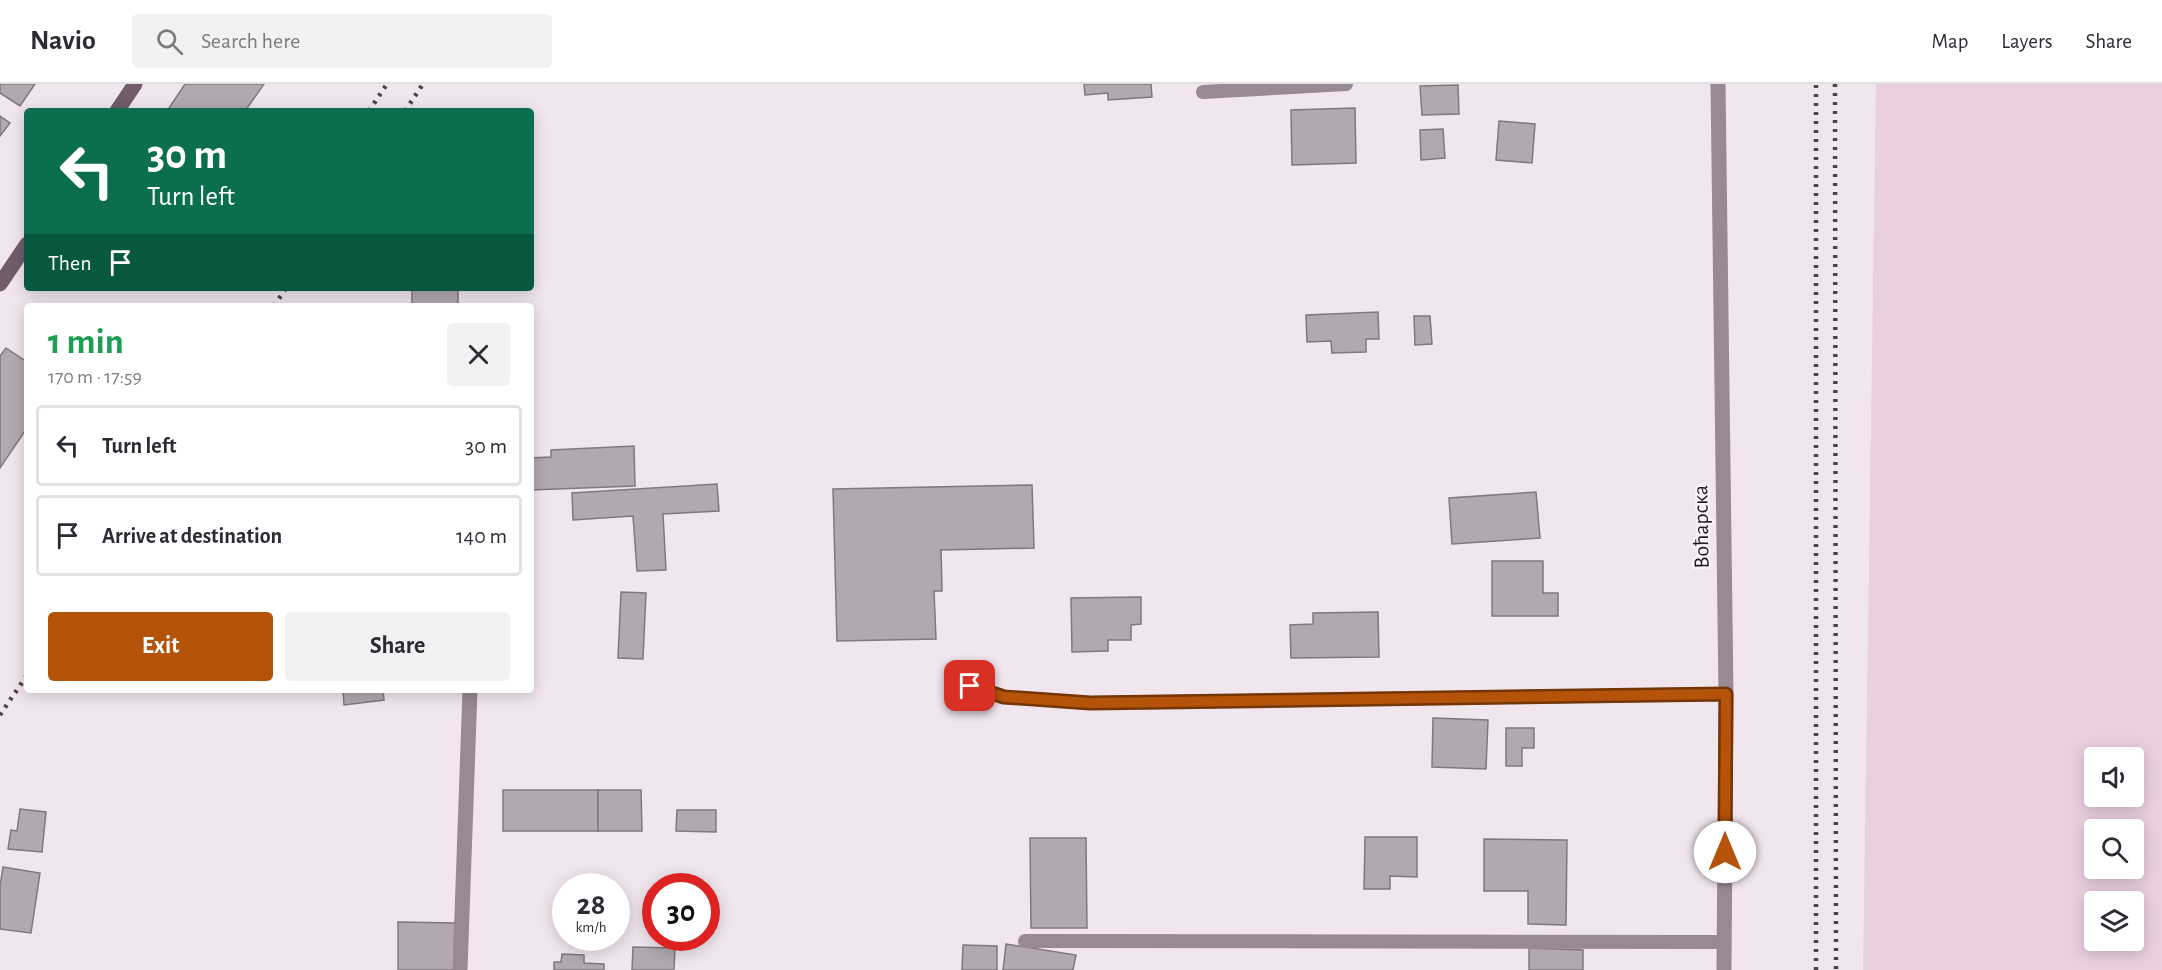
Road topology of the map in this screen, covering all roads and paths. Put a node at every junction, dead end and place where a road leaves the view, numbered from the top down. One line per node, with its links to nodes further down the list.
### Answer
1 (135, 84): 5 (main road)
2 (1346, 84): 4 (lane)
3 (1718, 84): 10 (street, Воћарска)
4 (1203, 92)
5 (119, 108)
6 (24, 248): 7 (main road)
7 (0, 284)
8 (970, 686): 10 (lane)
9 (470, 693): 13 (street)
10 (1726, 694): 12 (street, Воћарска)
11 (1025, 941): 12 (lane)
12 (1724, 942): 14 (street, Воћарска)
13 (460, 970)
14 (1724, 970)

